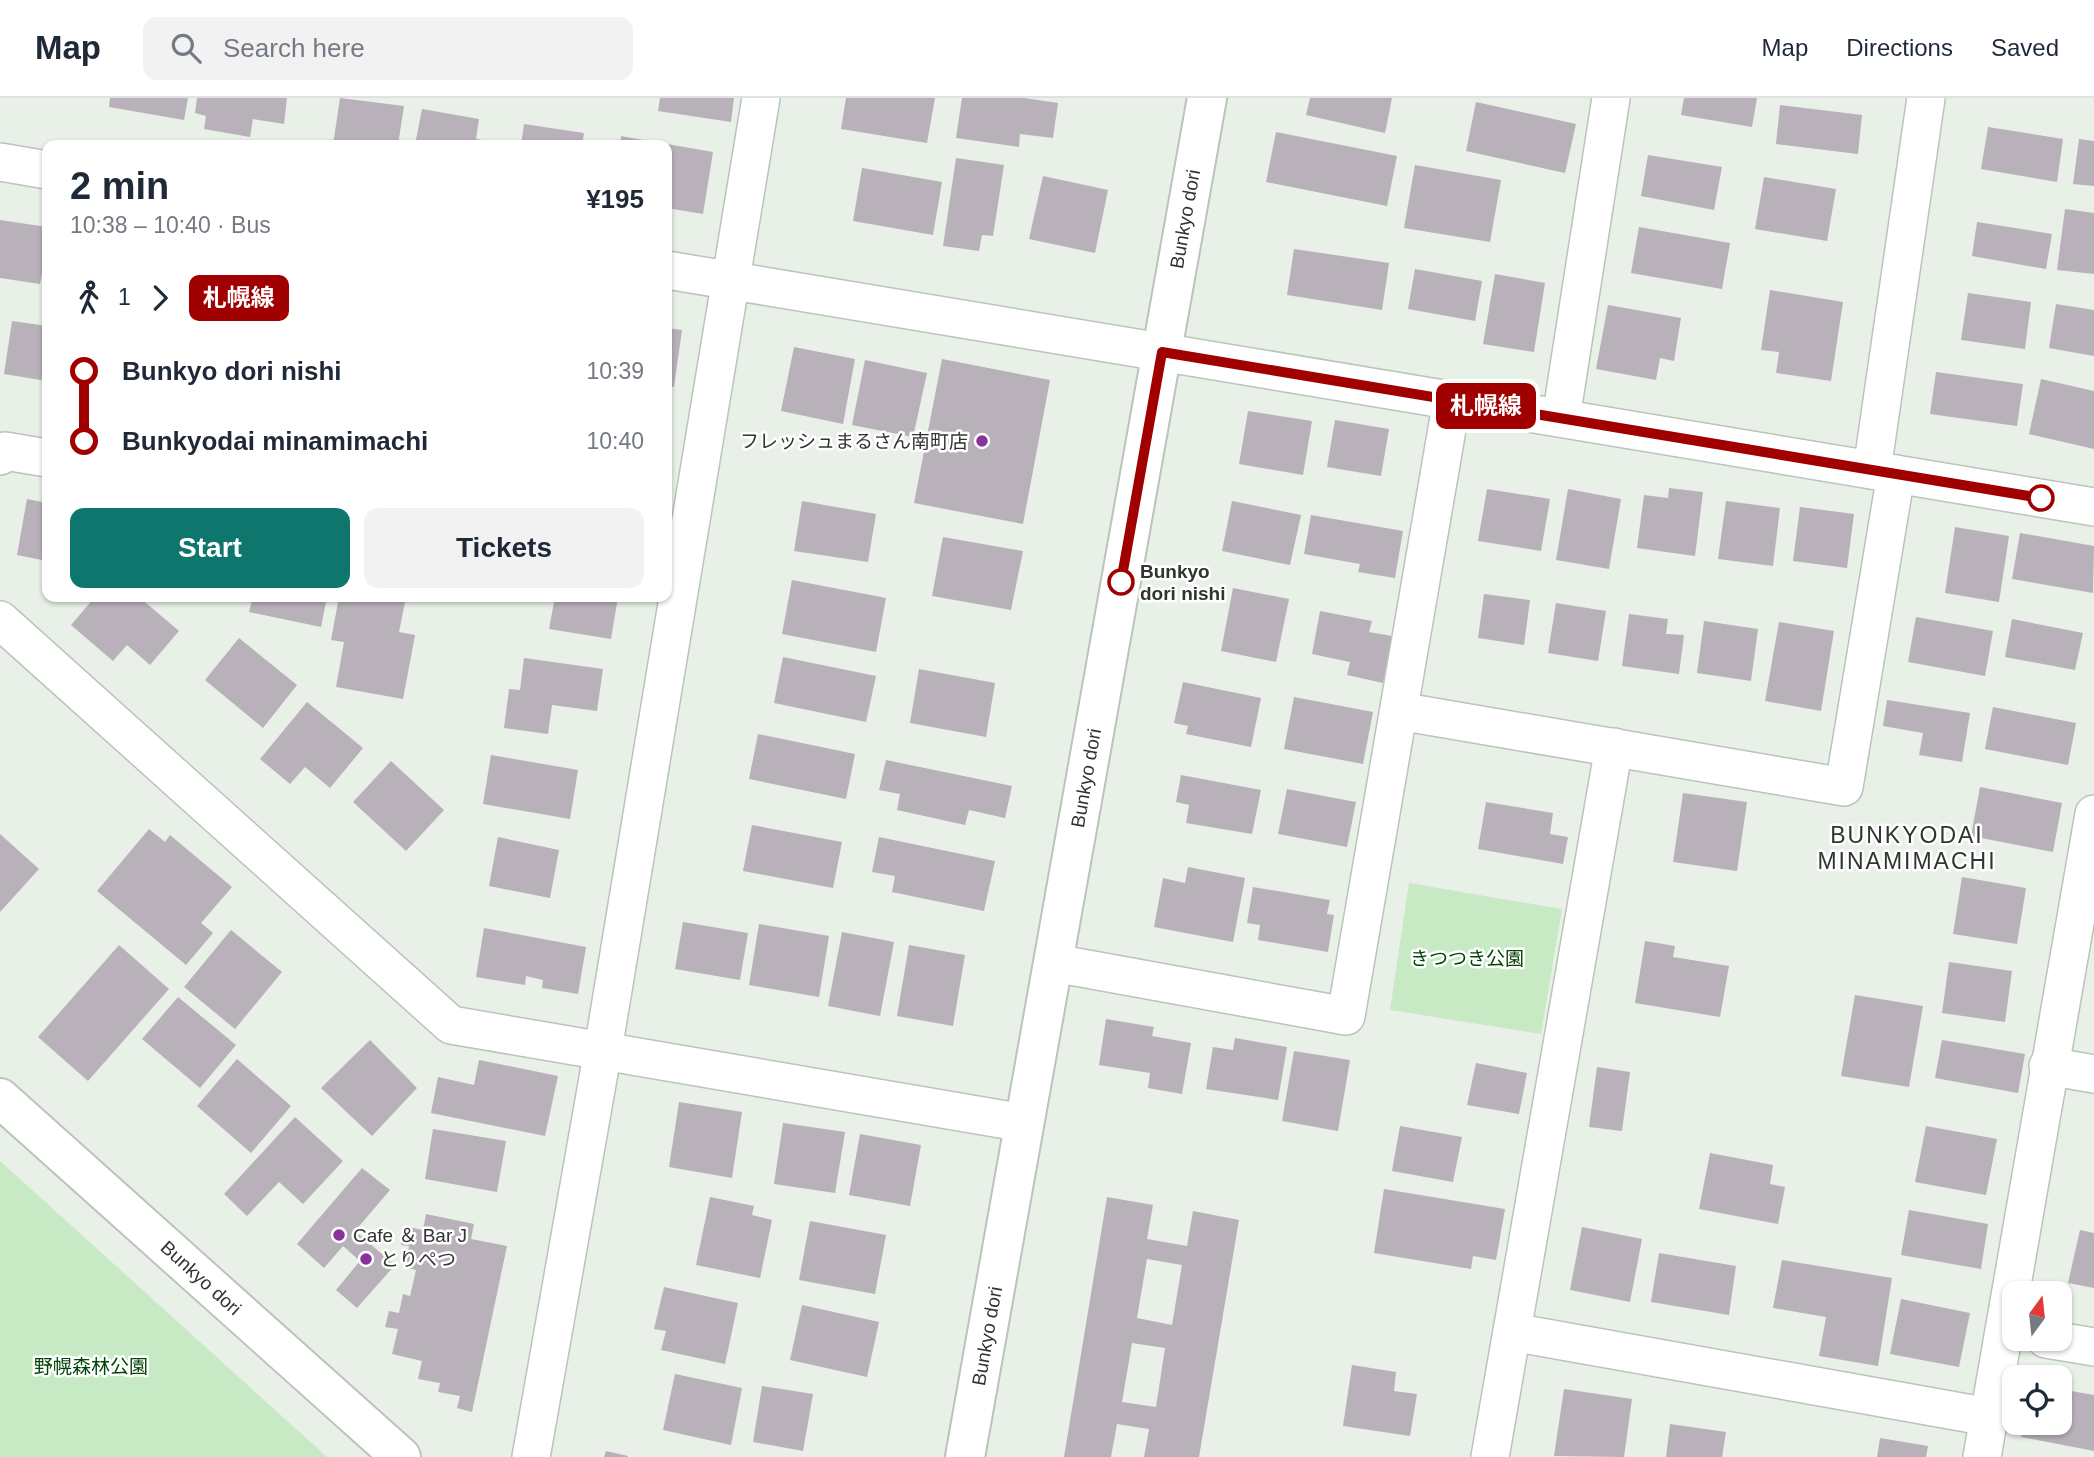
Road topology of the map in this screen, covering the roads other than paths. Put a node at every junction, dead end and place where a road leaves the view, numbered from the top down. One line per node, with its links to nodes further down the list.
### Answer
1 (761, 98): 8 (street)
2 (1207, 98): 9 (street, Bunkyo dori)
3 (1611, 98): 11 (street)
4 (1926, 98): 14 (street)
5 (0, 162): 6 (street)
6 (42, 169)
7 (672, 271): 8 (street)
8 (733, 281): 9 (street); 16 (street)
9 (1162, 352): 10 (street); 23 (street, Bunkyo dori)
10 (1452, 400): 11 (street); 20 (street)
11 (1561, 418): 14 (street)
12 (0, 456): 13 (street)
13 (42, 457)
14 (1884, 472): 15 (street); 21 (street)
15 (2094, 507)
16 (675, 562): 17 (street)
17 (672, 582)
18 (669, 602): 24 (street)
19 (0, 620): 24 (street)
20 (1399, 711): 21 (street); 23 (street)
21 (1614, 747): 30 (street)
22 (2094, 814): 25 (street)
23 (1054, 963): 28 (street, Bunkyo dori)
24 (603, 1050): 28 (street); 36 (street)
25 (2048, 1066): 26 (street); 29 (street)
26 (2094, 1074)
27 (0, 1098): 35 (street, Bunkyo dori)
28 (1024, 1123): 37 (street, Bunkyo dori)
29 (2016, 1281)
30 (1512, 1332): 34 (street); 38 (street)
31 (2072, 1343): 32 (street)
32 (2094, 1347)
33 (2005, 1351): 34 (street)
34 (1989, 1417): 39 (street)
35 (401, 1457)
36 (531, 1457)
37 (965, 1457)
38 (1490, 1457)
39 (1982, 1457)

